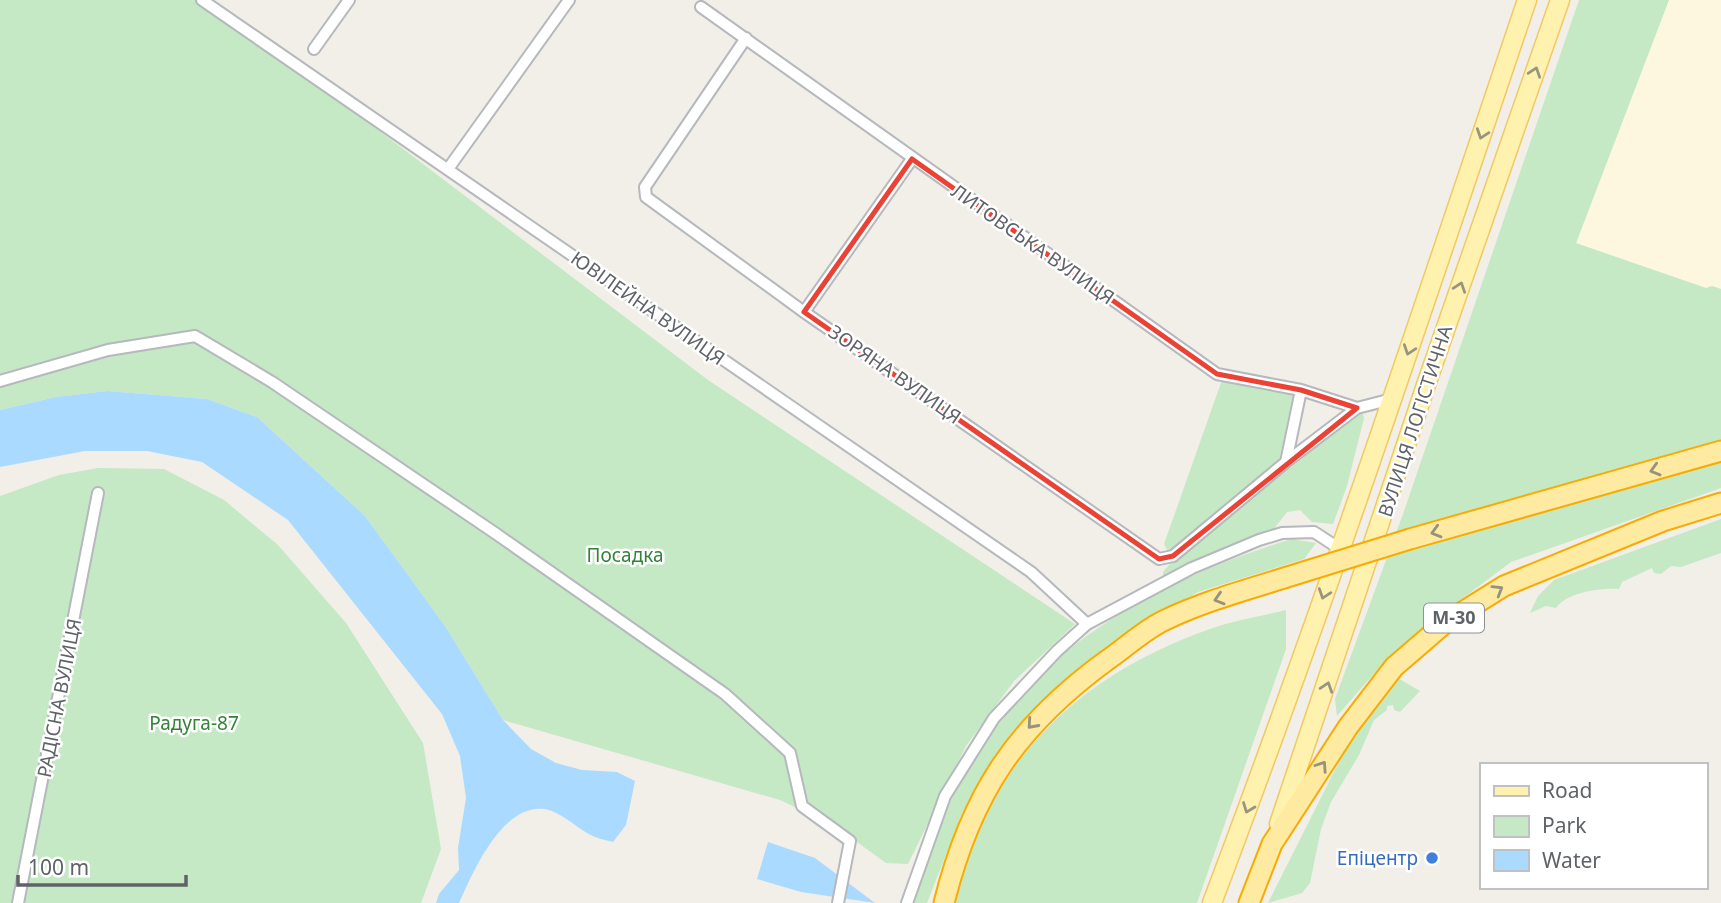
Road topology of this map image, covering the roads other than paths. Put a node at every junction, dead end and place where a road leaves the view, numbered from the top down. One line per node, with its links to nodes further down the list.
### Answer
1 (202, 0): 10 (street, ЮВІЛЕЙНА ВУЛИЦЯ)
2 (349, 0): 8 (street)
3 (569, 0): 10 (street)
4 (1527, 0): 14 (main road, one-way to 14)
5 (1560, 0): 22 (main road, ВУЛИЦЯ ЛОГІСТИЧНА, one-way to 5)
6 (701, 7): 7 (street, ЛИТОВСЬКА ВУЛИЦЯ)
7 (746, 38): 9 (street, ЛИТОВСЬКА ВУЛИЦЯ); 11 (street, ЗОРЯНА ВУЛИЦЯ)
8 (314, 49)
9 (912, 159): 11 (street); 13 (street, ЛИТОВСЬКА ВУЛИЦЯ)
10 (448, 169): 21 (street, ЮВІЛЕЙНА ВУЛИЦЯ)
11 (804, 312): 17 (street, ЗОРЯНА ВУЛИЦЯ)
12 (0, 381): 25 (street)
13 (1301, 390): 15 (street, ЛИТОВСЬКА ВУЛИЦЯ); 17 (street)
14 (1392, 399): 15 (street); 20 (main road)
15 (1357, 408): 17 (street)
16 (1721, 451): 23 (highway, one-way to 23, bridge)
17 (1286, 462)
18 (98, 492): 24 (street, РАДІСНА ВУЛИЦЯ)
19 (1721, 502): 22 (highway, М-30, one-way to 19)
20 (1339, 549): 21 (street); 27 (main road, one-way to 27)
21 (1087, 624): 26 (street)
22 (1272, 844): 28 (highway, М-30)
23 (945, 901)
24 (18, 903)
25 (838, 903)
26 (907, 903)
27 (1212, 903)
28 (1250, 903)

